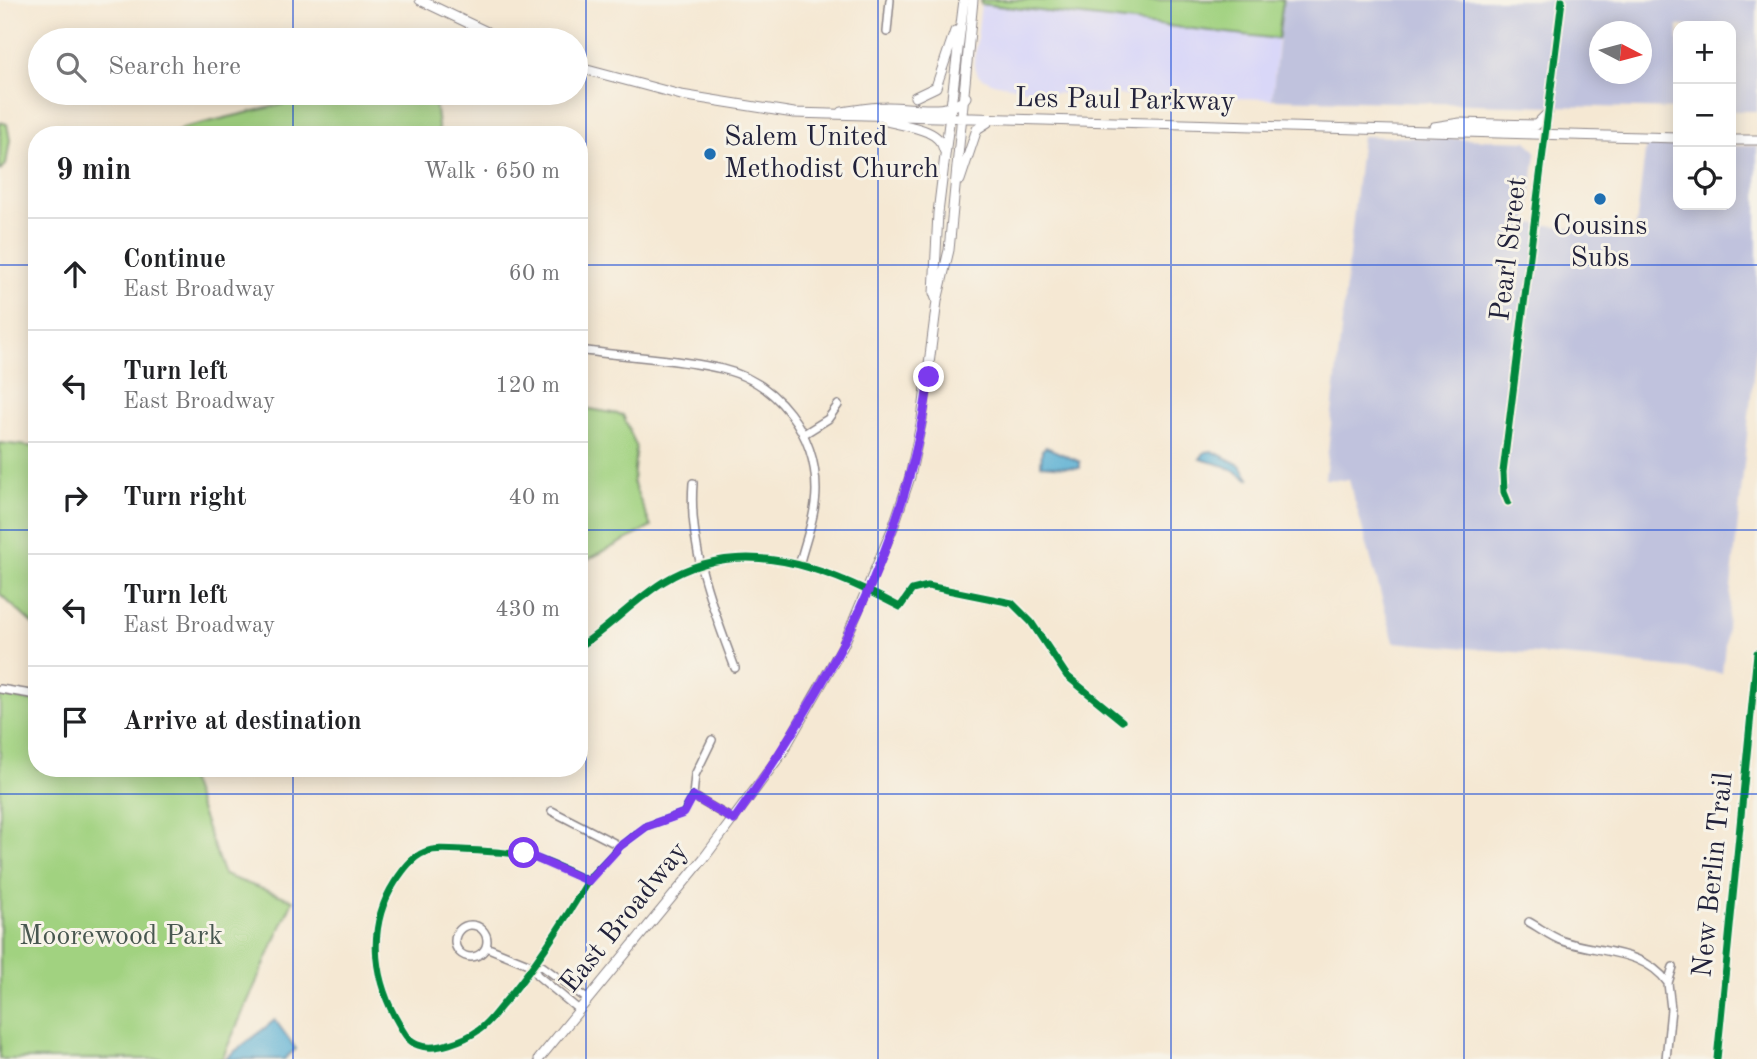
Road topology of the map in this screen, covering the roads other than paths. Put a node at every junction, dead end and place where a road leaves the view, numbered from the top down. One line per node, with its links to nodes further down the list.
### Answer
1 (419, 0): 6 (main road)
2 (890, 0): 7 (street)
3 (973, 0): 10 (main road, East Broadway)
4 (1562, 0): 12 (street, Pearl Street)
5 (963, 5): 9 (main road); 11 (main road, East Broadway)
6 (478, 28)
7 (887, 32)
8 (588, 71): 13 (main road, Les Paul Parkway)
9 (915, 97)
10 (966, 97): 11 (main road); 16 (main road, East Broadway)
11 (952, 102): 13 (main road); 15 (main road, East Broadway)
12 (1548, 113): 18 (main road); 19 (street, Pearl Street)
13 (828, 115): 14 (main road, Les Paul Parkway)
14 (870, 117): 15 (main road, Les Paul Parkway); 23 (main road)
15 (950, 119): 16 (main road, Les Paul Parkway); 23 (main road, East Broadway)
16 (963, 119): 17 (main road, Les Paul Parkway); 24 (main road, East Broadway)
17 (994, 120): 18 (main road, Les Paul Parkway); 24 (main road)
18 (1408, 131): 19 (main road, Les Paul Parkway)
19 (1545, 135): 20 (main road, Les Paul Parkway); 30 (street, Pearl Street)
20 (1673, 138)
21 (1736, 140): 22 (main road)
22 (1757, 140)
23 (945, 156): 25 (main road, East Broadway)
24 (955, 195): 25 (main road, East Broadway)
25 (937, 301): 33 (main road, East Broadway)
26 (588, 351): 28 (street)
27 (838, 405): 28 (street)
28 (804, 434): 31 (street)
29 (693, 483): 32 (street)
30 (1508, 502)
31 (800, 562): 32 (street); 33 (street)
32 (701, 565): 34 (street); 35 (street)
33 (867, 589): 38 (street); 42 (main road, East Broadway)
34 (588, 640)
35 (735, 668)
36 (0, 689): 37 (street)
37 (28, 694)
38 (1122, 722)
39 (712, 740): 40 (street)
40 (693, 796): 42 (street); 43 (street, East Broadway)
41 (552, 811): 43 (street)
42 (734, 820): 50 (main road, East Broadway)
43 (620, 846): 44 (street, East Broadway)
44 (588, 881): 47 (street, East Broadway); 47 (street, East Broadway)
45 (1529, 922): 49 (street)
46 (486, 947): 46 (street); 47 (street)
47 (533, 967): 50 (street); 51 (street)
48 (1673, 967): 49 (street)
49 (1668, 983): 53 (street)
50 (587, 999): 51 (main road, East Broadway)
51 (579, 1010): 52 (main road, East Broadway)
52 (539, 1059)
53 (1666, 1059)

